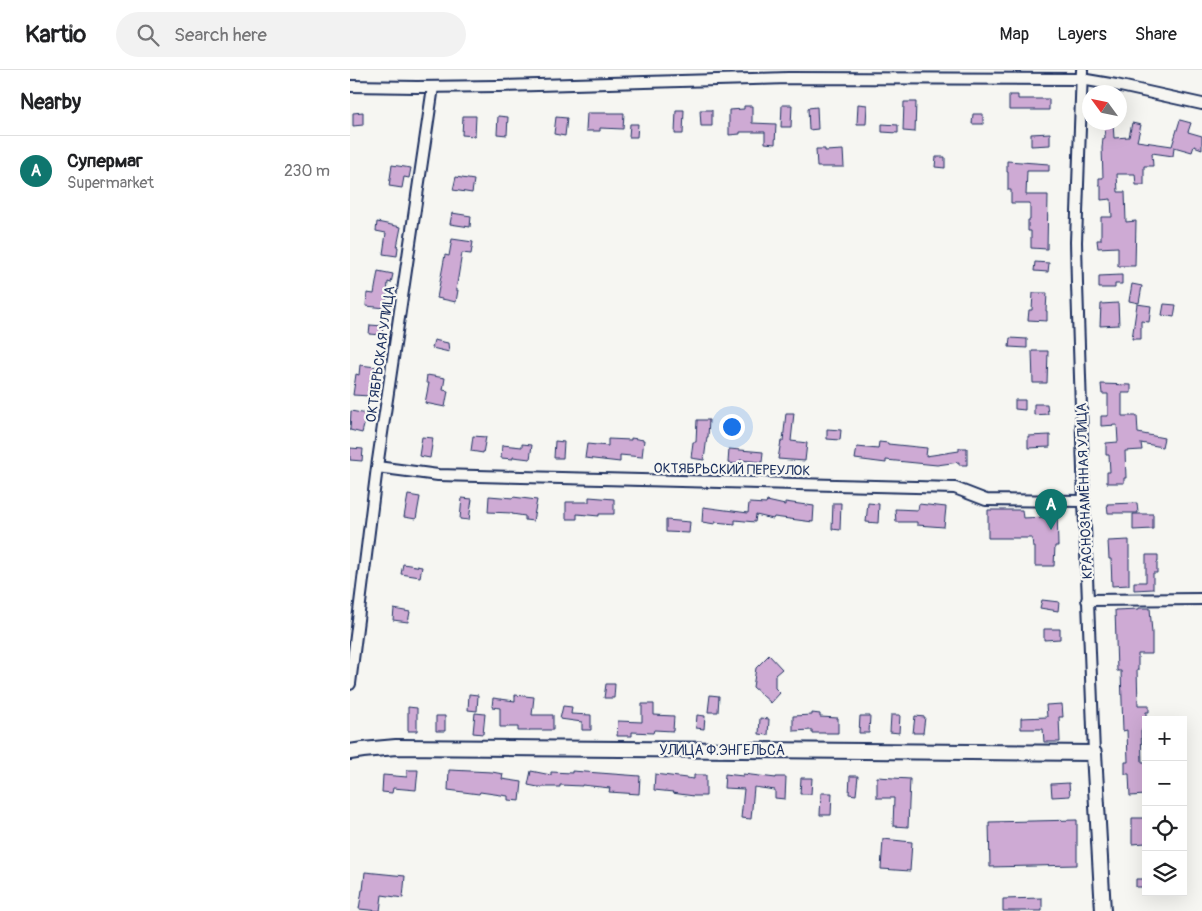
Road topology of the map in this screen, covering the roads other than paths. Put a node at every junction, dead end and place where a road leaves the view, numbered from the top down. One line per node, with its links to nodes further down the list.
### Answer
1 (788, 74): 2 (street); 4 (street)
2 (1082, 74): 5 (street); 7 (street, КРАСНОЗНАМЁННАЯ УЛИЦА)
3 (350, 86): 4 (street)
4 (433, 87): 6 (street, ОКТЯБРЬСКАЯ УЛИЦА)
5 (1202, 104)
6 (378, 467): 7 (street, ОКТЯБРЬСКИЙ ПЕРЕУЛОК); 10 (street, ОКТЯБРЬСКАЯ УЛИЦА)
7 (1084, 501): 9 (street, КРАСНОЗНАМЁННАЯ УЛИЦА)
8 (1202, 599): 9 (street)
9 (1088, 600): 12 (street, КРАСНОЗНАМЁННАЯ УЛИЦА)
10 (350, 684)
11 (350, 752): 12 (main road, УЛИЦА Ф.ЭНГЕЛЬСА)
12 (1094, 753): 13 (main road, КРАСНОЗНАМЁННАЯ УЛИЦА)
13 (1104, 911)

